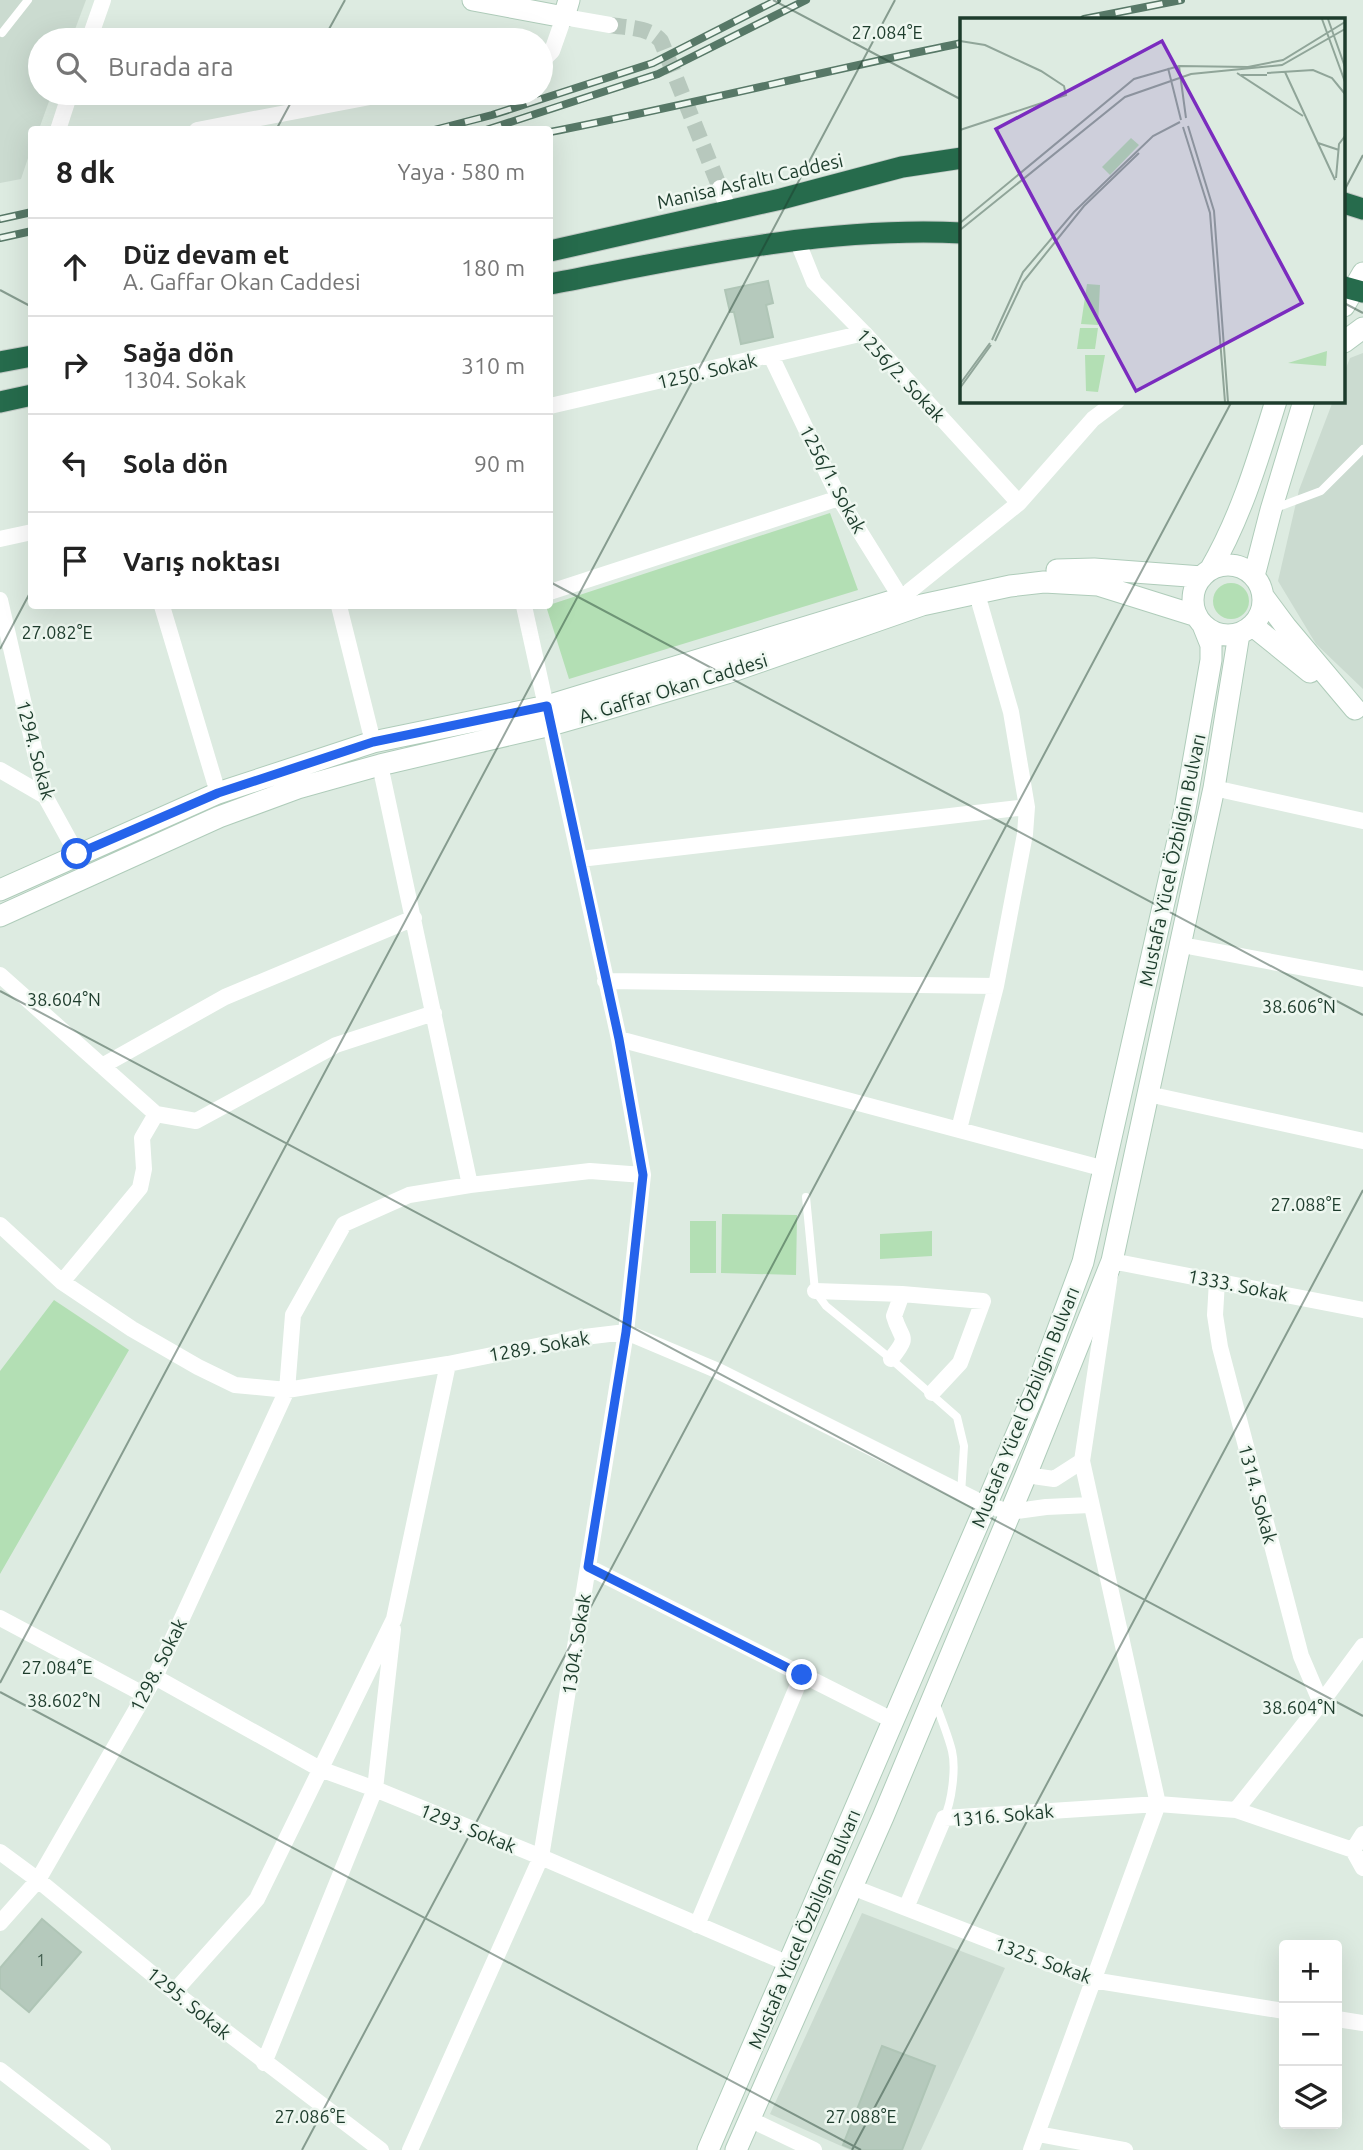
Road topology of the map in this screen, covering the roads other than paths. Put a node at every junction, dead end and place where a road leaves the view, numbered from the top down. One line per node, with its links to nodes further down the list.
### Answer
1 (28, 0): 7 (lane)
2 (103, 0): 6 (street)
3 (473, 0): 4 (street)
4 (567, 8): 5 (street); 8 (street)
5 (610, 25)
6 (93, 28)
7 (2, 33)
8 (553, 48)
9 (67, 105): 11 (street)
10 (328, 105): 12 (street)
11 (59, 126)
12 (218, 126)
13 (960, 158): 17 (highway, Manisa Asfaltı Caddesi)
14 (720, 188): 17 (street)
15 (1346, 204): 16 (highway)
16 (1363, 209)
17 (729, 211): 20 (highway, Manisa Asfaltı Caddesi)
18 (960, 233): 19 (highway)
19 (797, 240): 21 (highway); 23 (street, 1256/2. Sokak)
20 (553, 250)
21 (553, 283)
22 (1363, 328): 24 (street)
23 (864, 333): 25 (street, 1250. Sokak); 36 (street, 1256/2. Sokak)
24 (1346, 341)
25 (771, 356): 33 (street, 1250. Sokak); 35 (street, 1256/1. Sokak)
26 (28, 357): 27 (highway)
27 (0, 362)
28 (28, 396): 29 (highway)
29 (0, 402)
30 (1116, 402): 36 (street)
31 (1276, 402): 40 (street)
32 (1304, 402): 37 (street)
33 (553, 405)
34 (1363, 449): 37 (lane)
35 (839, 498): 42 (street); 45 (street, 1256/1. Sokak)
36 (1019, 503): 45 (street)
37 (1270, 510): 41 (street)
38 (28, 533): 39 (street)
39 (0, 539)
40 (1206, 573): 41 (street); 45 (street, A. Gaffar Okan Caddesi); 50 (street)
41 (1254, 576): 44 (street)
42 (553, 591)
43 (977, 594): 50 (street, A. Gaffar Okan Caddesi); 53 (street, A. Gaffar Okan Caddesi); 60 (street)
44 (1263, 596): 51 (street); 52 (street)
45 (901, 598): 53 (street, A. Gaffar Okan Caddesi)
46 (0, 600): 59 (street, 1294. Sokak)
47 (163, 609): 58 (street)
48 (340, 609): 54 (street)
49 (525, 609): 53 (street, 1304. Sokak)
50 (1200, 620): 51 (street); 79 (street, Mustafa Yücel Özbilgin Bulvarı)
51 (1246, 630): 52 (street); 57 (street, Mustafa Yücel Özbilgin Bulvarı)
52 (1359, 712)
53 (549, 715): 54 (street, A. Gaffar Okan Caddesi); 55 (street, A. Gaffar Okan Caddesi); 63 (street, 1304. Sokak)
54 (373, 742): 58 (street, A. Gaffar Okan Caddesi)
55 (380, 765): 65 (street, A. Gaffar Okan Caddesi); 66 (street)
56 (0, 770): 59 (street)
57 (1214, 788): 61 (street); 67 (street, Mustafa Yücel Özbilgin Bulvarı)
58 (218, 793): 62 (street, A. Gaffar Okan Caddesi)
59 (45, 796): 62 (street, 1294. Sokak)
60 (1027, 807): 63 (street); 71 (street)
61 (1363, 821)
62 (77, 854): 64 (street, A. Gaffar Okan Caddesi)
63 (580, 859): 70 (street, 1304. Sokak)
64 (0, 890)
65 (0, 916)
66 (414, 918): 72 (street); 74 (street)
67 (1182, 944): 69 (street); 75 (street, Mustafa Yücel Özbilgin Bulvarı)
68 (0, 975): 74 (street)
69 (1363, 979)
70 (605, 981): 71 (street); 73 (street, 1304. Sokak)
71 (996, 986): 77 (street)
72 (434, 1013): 76 (street); 81 (street)
73 (619, 1039): 77 (street); 80 (street, 1304. Sokak)
74 (102, 1066): 76 (street)
75 (1148, 1094): 78 (street); 84 (street, Mustafa Yücel Özbilgin Bulvarı)
76 (156, 1114): 86 (street)
77 (959, 1129): 79 (street)
78 (1363, 1141)
79 (1105, 1169): 99 (street, Mustafa Yücel Özbilgin Bulvarı)
80 (643, 1175): 81 (street); 90 (street, 1304. Sokak)
81 (470, 1185): 93 (street)
82 (806, 1197): 87 (lane)
83 (0, 1225): 86 (street, 1289. Sokak)
84 (1112, 1261): 85 (street, 1333. Sokak); 95 (street); 96 (street, Mustafa Yücel Özbilgin Bulvarı)
85 (1217, 1281): 89 (street, 1333. Sokak); 109 (street, 1314. Sokak)
86 (62, 1282): 93 (street, 1289. Sokak)
87 (815, 1291): 88 (street); 91 (lane)
88 (902, 1294): 91 (street); 94 (street)
89 (1363, 1310)
90 (626, 1332): 92 (street, 1289. Sokak); 97 (street); 101 (street, 1304. Sokak)
91 (891, 1359): 94 (lane)
92 (448, 1364): 93 (street, 1289. Sokak); 103 (street)
93 (287, 1390): 106 (street, 1298. Sokak)
94 (932, 1393): 97 (lane)
95 (1082, 1461): 96 (street); 98 (street)
96 (1026, 1475): 100 (street, Mustafa Yücel Özbilgin Bulvarı)
97 (961, 1494): 99 (street)
98 (1090, 1505): 100 (street); 113 (street)
99 (986, 1506): 100 (street); 110 (street, Mustafa Yücel Özbilgin Bulvarı)
100 (1010, 1512): 108 (street, Mustafa Yücel Özbilgin Bulvarı)
101 (588, 1567): 105 (street); 119 (street, 1304. Sokak)
102 (0, 1618): 107 (street)
103 (394, 1619): 111 (street); 112 (street)
104 (1363, 1646): 109 (street)
105 (802, 1675): 110 (street); 125 (street)
106 (155, 1677): 107 (street, 1298. Sokak); 111 (street, 1293. Sokak)
107 (145, 1695): 121 (street, 1298. Sokak)
108 (933, 1696): 115 (lane); 122 (street, Mustafa Yücel Özbilgin Bulvarı)
109 (1321, 1703): 114 (street)
110 (894, 1721): 126 (street, Mustafa Yücel Özbilgin Bulvarı)
111 (320, 1769): 112 (street, 1293. Sokak); 128 (street)
112 (374, 1789): 119 (street, 1293. Sokak); 132 (street)
113 (1158, 1804): 114 (street, 1316. Sokak); 115 (street, 1316. Sokak); 127 (street)
114 (1236, 1810): 117 (street, 1316. Sokak)
115 (944, 1818): 123 (street, 1316. Sokak)
116 (1363, 1834): 117 (street)
117 (1353, 1850): 120 (street)
118 (0, 1852): 121 (street, 1295. Sokak)
119 (541, 1857): 125 (street, 1293. Sokak); 138 (street, 1304. Sokak)
120 (1363, 1868)
121 (38, 1880): 124 (street, 1298. Sokak); 128 (street, 1295. Sokak)
122 (852, 1887): 123 (street, 1325. Sokak); 134 (street, Mustafa Yücel Özbilgin Bulvarı)
123 (906, 1908): 127 (street, 1325. Sokak)
124 (0, 1923)
125 (697, 1925): 126 (street, 1293. Sokak)
126 (789, 1964): 139 (street, Mustafa Yücel Özbilgin Bulvarı)
127 (1092, 1980): 129 (street, 1325. Sokak); 135 (street)
128 (174, 1992): 132 (street, 1295. Sokak)
129 (1279, 2010)
130 (1342, 2020): 131 (street)
131 (1363, 2023)
132 (264, 2063): 137 (street, 1295. Sokak)
133 (0, 2070): 136 (street)
134 (749, 2119): 140 (street, Mustafa Yücel Özbilgin Bulvarı); 141 (street)
135 (1038, 2134): 142 (street); 143 (street)
136 (103, 2150)
137 (381, 2150)
138 (410, 2150)
139 (708, 2150)
140 (736, 2150)
141 (814, 2150)
142 (1031, 2150)
143 (1125, 2150)

